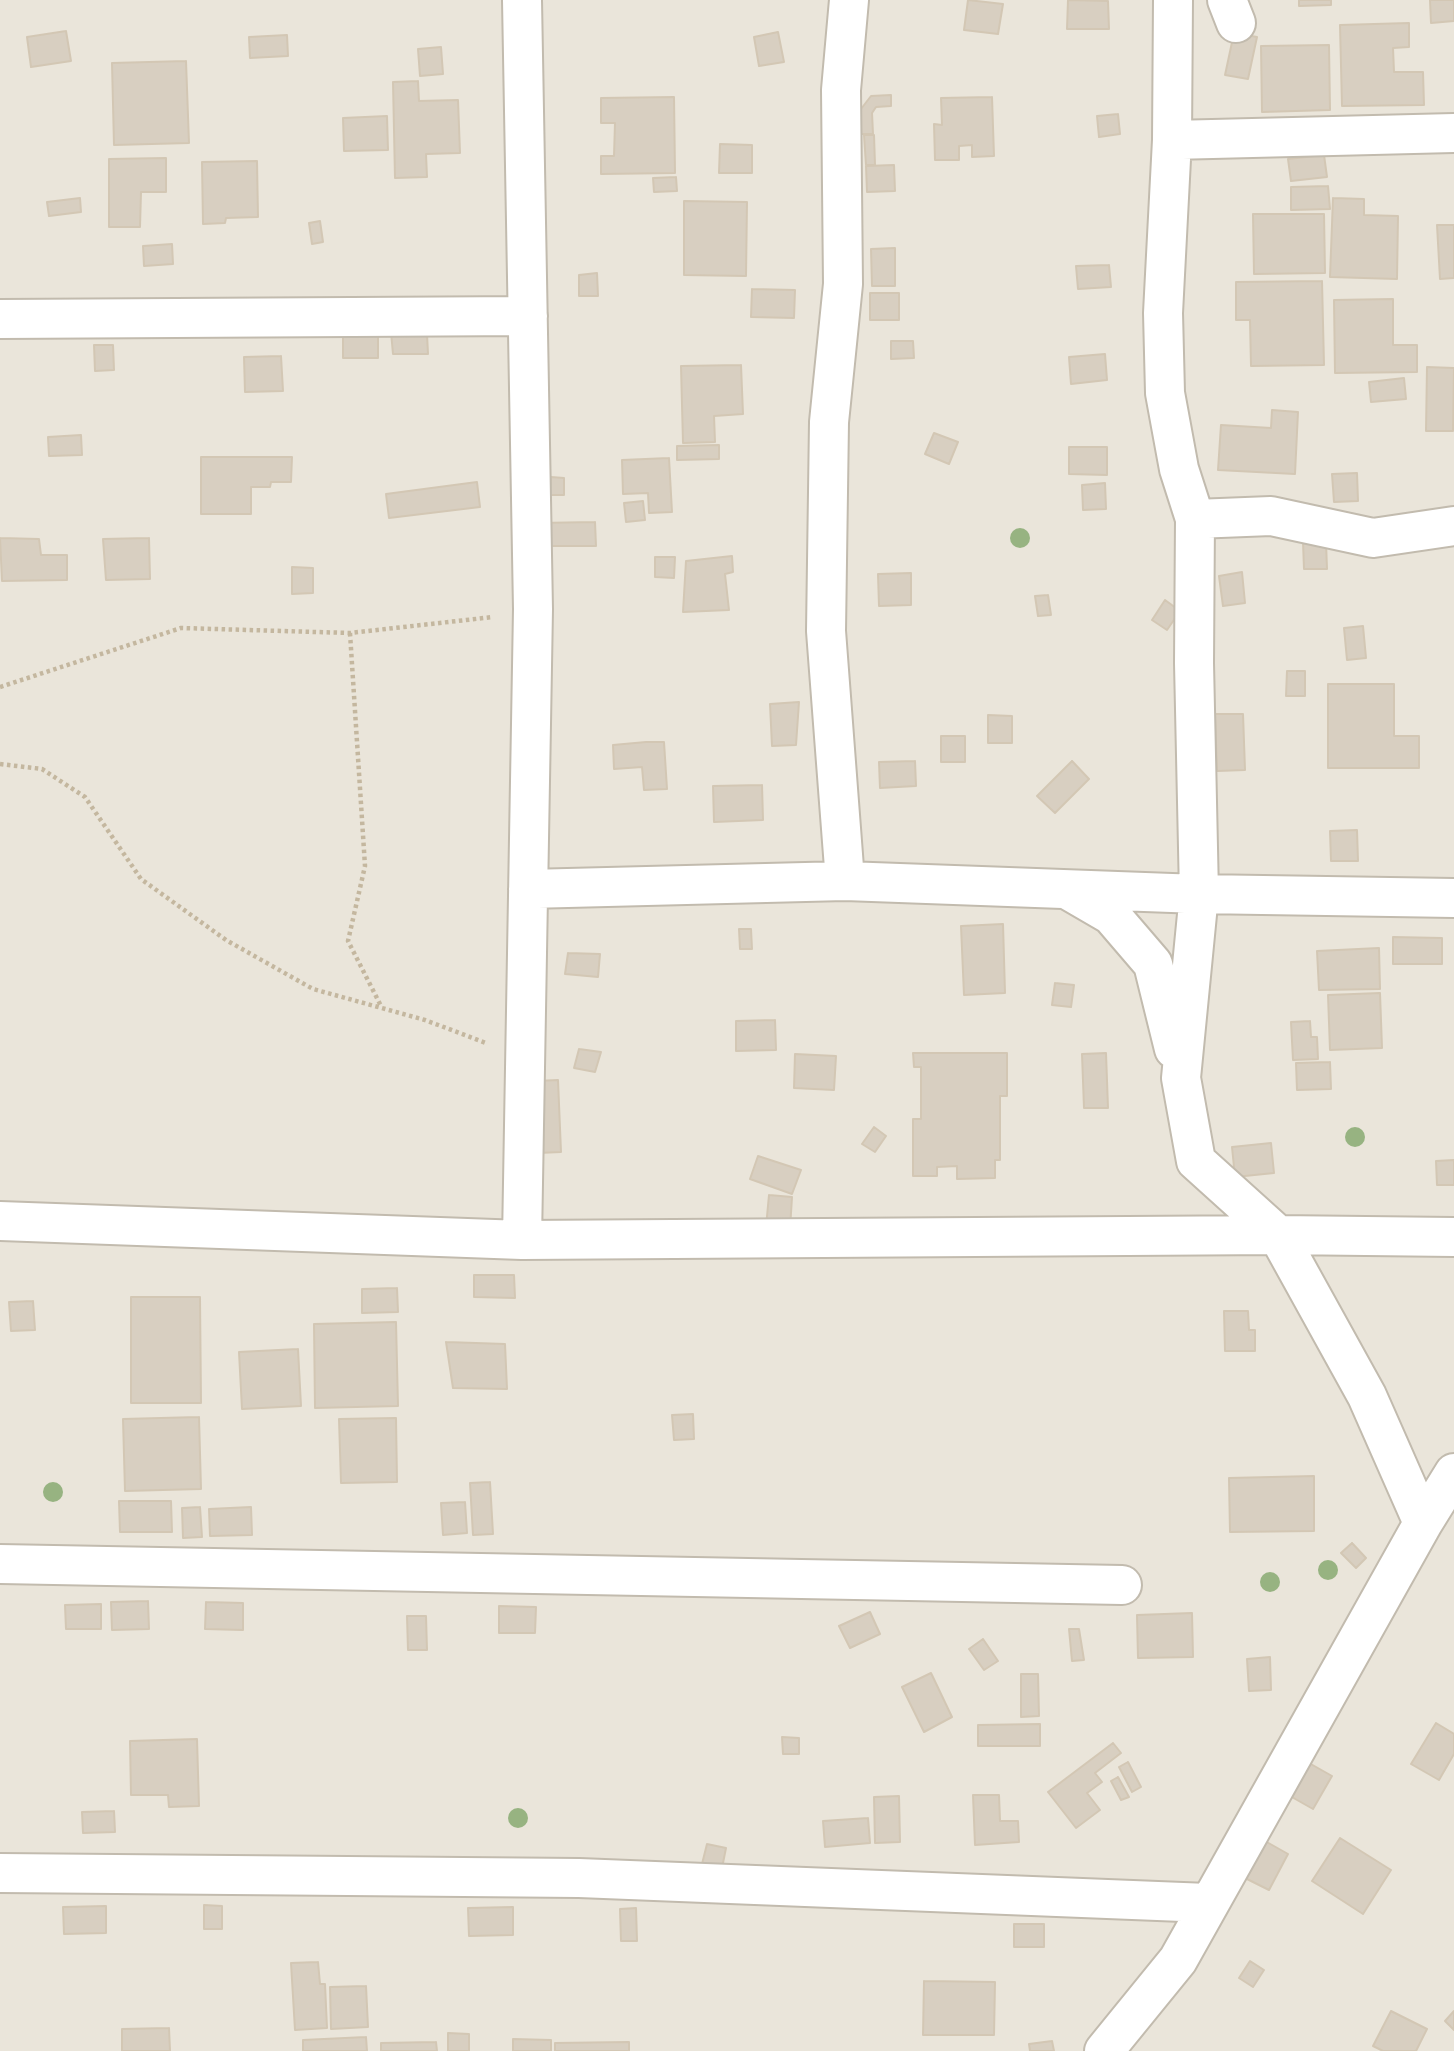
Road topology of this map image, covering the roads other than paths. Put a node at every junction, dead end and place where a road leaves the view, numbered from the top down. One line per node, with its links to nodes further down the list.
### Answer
1 (522, 0): 6 (street)
2 (849, 0): 10 (street)
3 (1173, 0): 5 (street)
4 (1454, 133): 5 (street)
5 (1172, 140): 8 (street)
6 (528, 316): 7 (street); 12 (street)
7 (0, 319)
8 (1195, 519): 9 (street); 13 (street)
9 (1454, 526)
10 (845, 881): 11 (street); 12 (street)
11 (1065, 888): 13 (street); 15 (street)
12 (528, 889): 19 (street)
13 (1199, 894): 14 (street); 15 (street)
14 (1454, 898)
15 (1181, 1078): 17 (street)
16 (0, 1221): 19 (street)
17 (1278, 1235): 18 (street); 19 (street); 21 (street)
18 (1454, 1237)
19 (522, 1240)
20 (1454, 1474): 21 (street)
21 (1423, 1523): 25 (street)
22 (0, 1564): 23 (street)
23 (1122, 1585)
24 (0, 1873): 25 (street)
25 (1208, 1903): 26 (street)
26 (1104, 2051)

